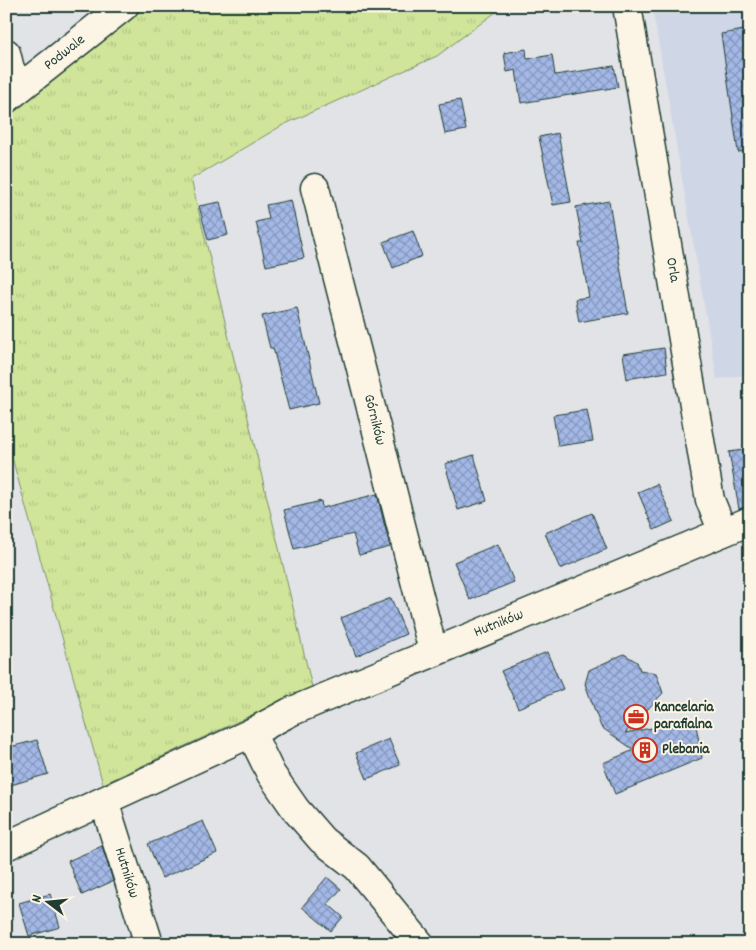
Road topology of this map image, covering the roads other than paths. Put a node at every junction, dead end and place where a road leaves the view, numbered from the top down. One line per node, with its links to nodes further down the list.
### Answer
1 (124, 6): 4 (street, Podwale)
2 (627, 6): 7 (street, Orla)
3 (6, 53): 4 (street)
4 (14, 93)
5 (315, 188): 8 (street, Górników)
6 (750, 520): 7 (street, Hutników)
7 (723, 532): 8 (street, Hutników)
8 (433, 652): 9 (street, Hutników)
9 (251, 733): 10 (street, Hutników); 13 (street)
10 (104, 801): 11 (street, Hutników); 12 (street, Hutników)
11 (7, 843)
12 (149, 944)
13 (420, 944)

